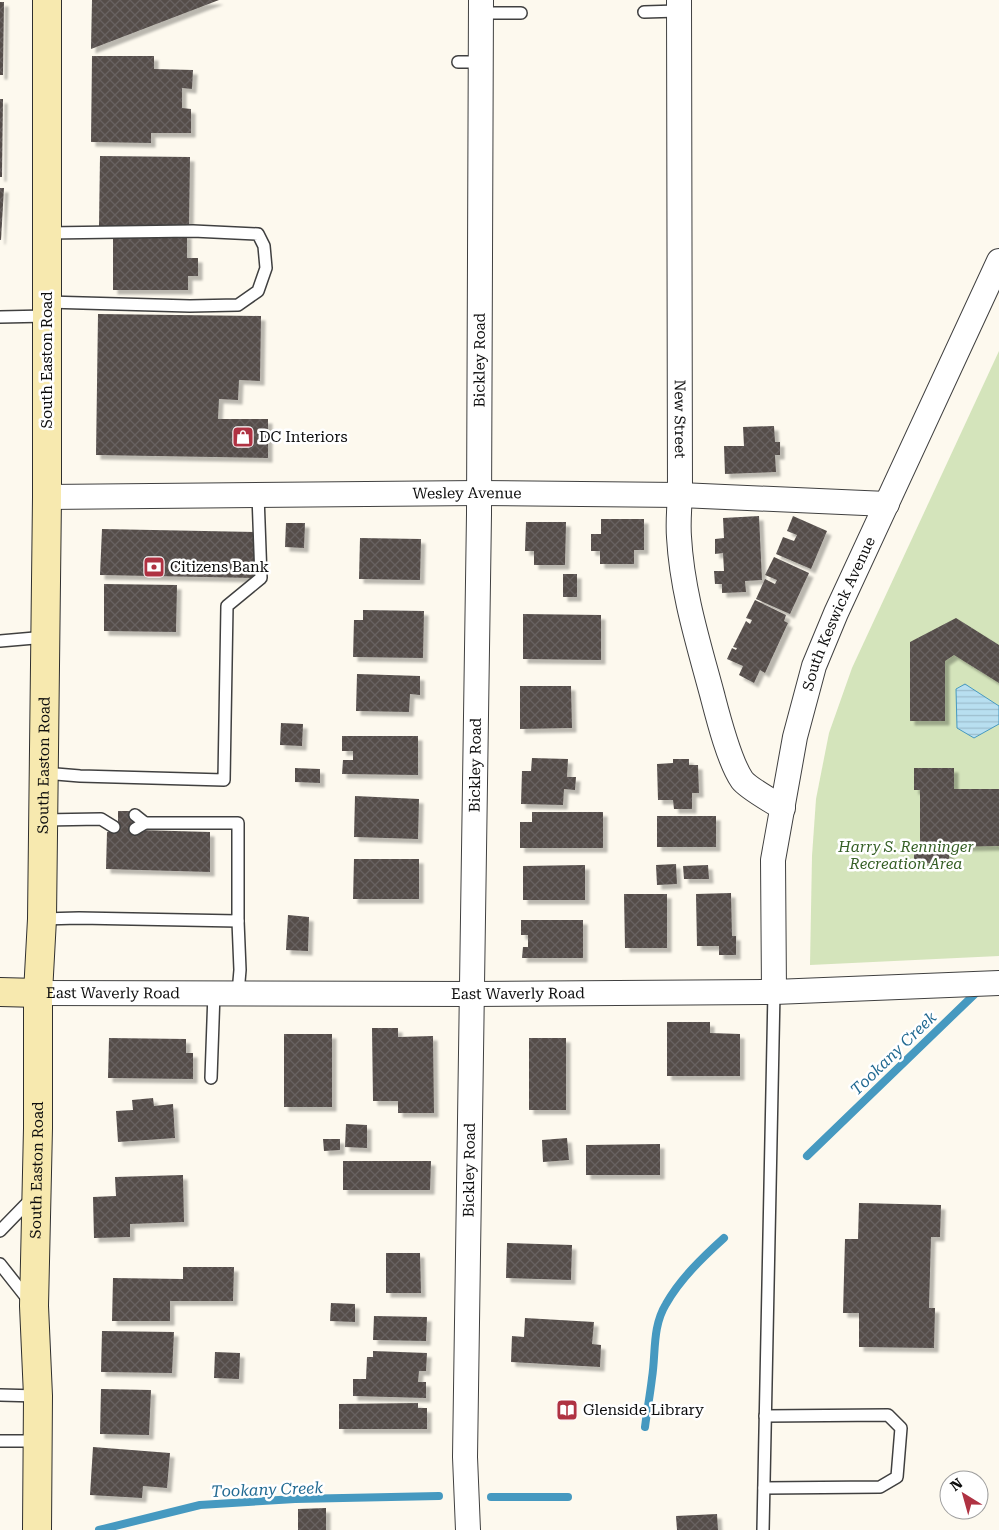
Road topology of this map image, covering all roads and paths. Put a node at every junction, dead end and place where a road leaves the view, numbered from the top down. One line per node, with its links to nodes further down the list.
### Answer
1 (47, 0): 6 (main road, South Easton Road)
2 (678, 6): 4 (lane); 12 (street, New Street)
3 (481, 7): 5 (lane); 10 (street, Bickley Road)
4 (644, 12)
5 (521, 14)
6 (47, 233): 8 (main road, South Easton Road); 8 (lane)
7 (999, 261): 14 (street, South Keswick Avenue)
8 (47, 309): 9 (lane); 13 (main road, South Easton Road)
9 (0, 317)
10 (479, 493): 11 (street, Wesley Avenue); 12 (street, Wesley Avenue); 32 (street, Bickley Road)
11 (258, 495): 13 (street, Wesley Avenue); 17 (lane)
12 (680, 495): 14 (street, Wesley Avenue); 18 (street, New Street)
13 (47, 497): 15 (main road, South Easton Road)
14 (887, 504): 18 (street, South Keswick Avenue)
15 (46, 637): 16 (lane); 17 (main road, South Easton Road)
16 (0, 641)
17 (44, 773): 22 (main road, South Easton Road)
18 (783, 808): 28 (street, South Keswick Avenue)
19 (114, 814): 21 (lane)
20 (135, 815): 25 (lane)
21 (101, 819): 22 (lane); 23 (lane)
22 (43, 820): 24 (main road, South Easton Road)
23 (114, 827)
24 (42, 919): 25 (lane); 29 (main road, South Easton Road)
25 (238, 921): 31 (lane)
26 (999, 983): 28 (street, East Waverly Road)
27 (0, 992): 29 (main road)
28 (774, 992): 32 (street, East Waverly Road); 40 (lane)
29 (38, 993): 30 (street, East Waverly Road); 34 (main road, South Easton Road)
30 (214, 993): 31 (street, East Waverly Road); 33 (lane)
31 (238, 994): 32 (street, East Waverly Road)
32 (472, 994): 45 (street, Bickley Road)
33 (211, 1078)
34 (37, 1194): 35 (lane); 37 (main road, South Easton Road)
35 (0, 1231)
36 (0, 1264): 37 (lane)
37 (34, 1306): 39 (main road, South Easton Road)
38 (0, 1395): 39 (lane)
39 (38, 1396): 42 (main road, South Easton Road)
40 (765, 1416): 43 (lane); 43 (lane)
41 (0, 1441): 42 (lane)
42 (38, 1441): 44 (main road, South Easton Road)
43 (764, 1488): 46 (lane)
44 (37, 1530)
45 (468, 1530)
46 (763, 1530)

